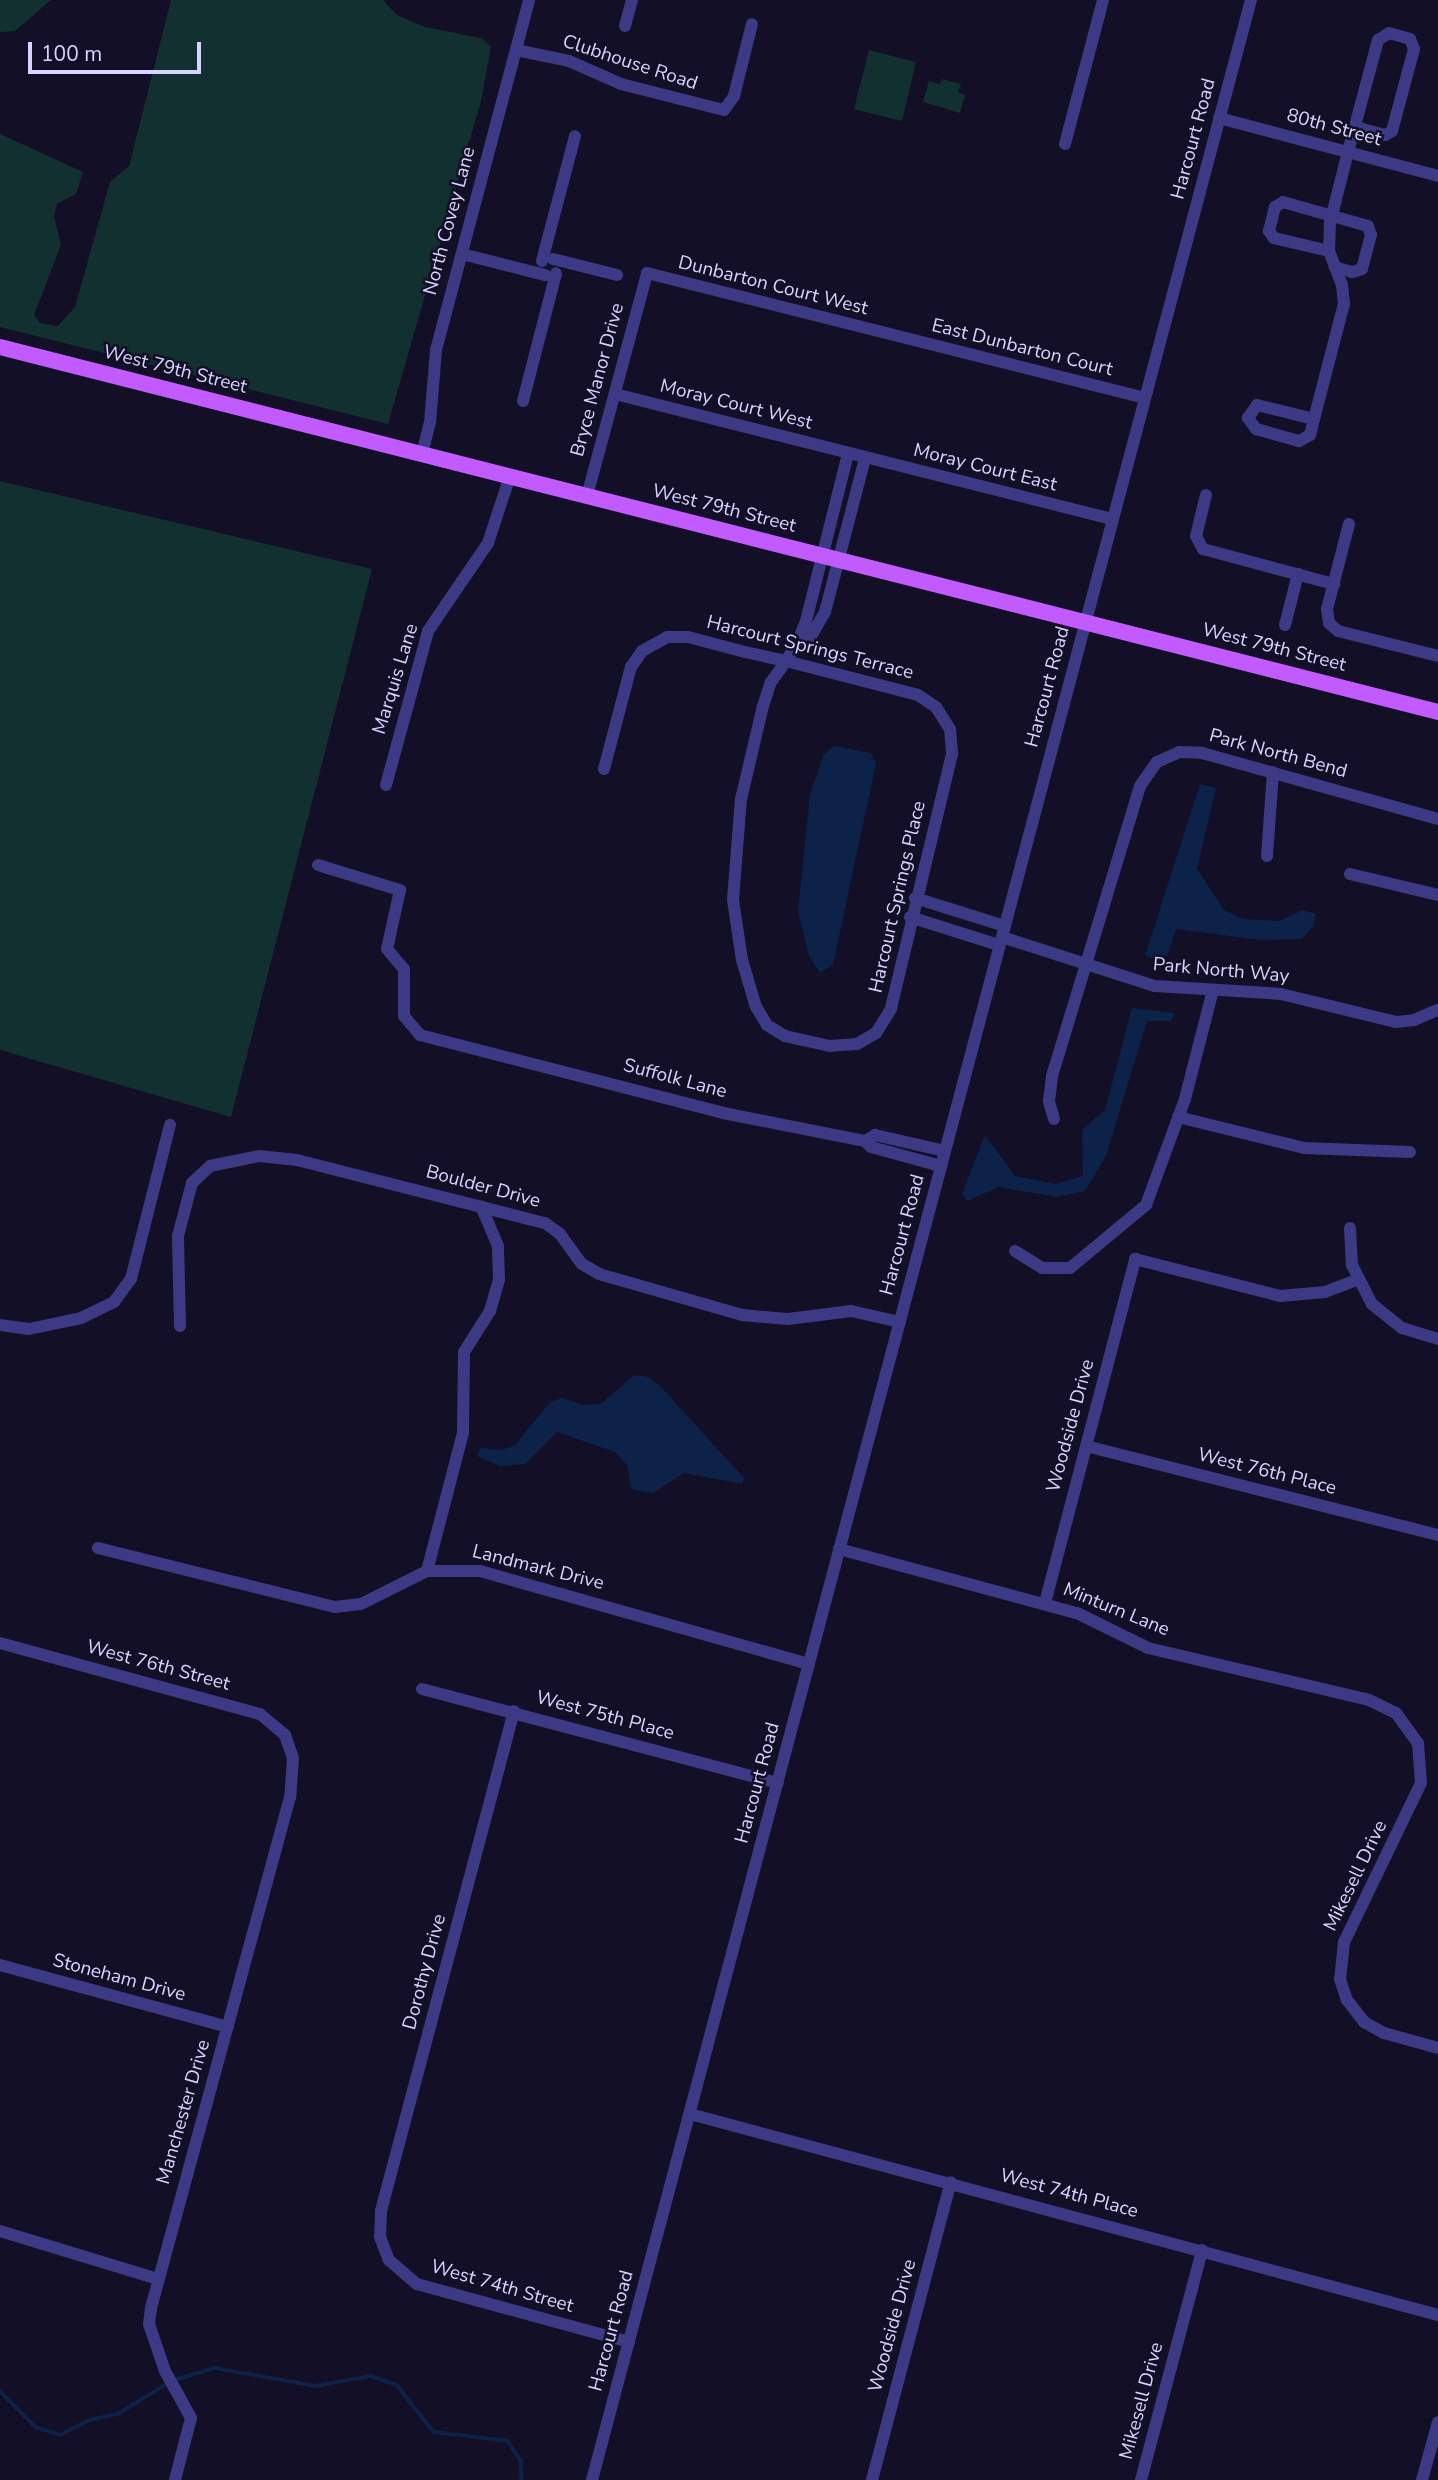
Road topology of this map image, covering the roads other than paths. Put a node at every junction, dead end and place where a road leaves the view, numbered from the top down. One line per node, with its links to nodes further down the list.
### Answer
1 (529, 0): 7 (street, North Covey Lane)
2 (632, 0): 6 (street)
3 (1103, 0): 11 (street)
4 (1251, 0): 8 (street, Harcourt Road)
5 (752, 24): 7 (street, Clubhouse Road)
6 (625, 26)
7 (516, 50): 16 (street, North Covey Lane)
8 (1219, 118): 12 (street, 80th Street); 25 (street, Harcourt Road)
9 (1355, 127): 9 (street); 12 (street)
10 (576, 136): 17 (street)
11 (1065, 144)
12 (1348, 152): 13 (street, 80th Street); 14 (street)
13 (1438, 176)
14 (1332, 214): 15 (street); 15 (street); 18 (street)
15 (1329, 251): 18 (street)
16 (462, 254): 20 (street); 28 (street, North Covey Lane)
17 (548, 260): 20 (street); 21 (street)
18 (1335, 267): 27 (street)
19 (647, 273): 22 (street, Dunbarton Court West); 24 (street, Bryce Manor Drive)
20 (550, 274): 26 (street)
21 (617, 275)
22 (890, 335): 25 (street, East Dunbarton Court)
23 (0, 347): 28 (main road, West 79th Street)
24 (615, 394): 29 (street, Moray Court West); 33 (street, Bryce Manor Drive)
25 (1145, 398): 34 (street, Harcourt Road)
26 (523, 401)
27 (1314, 419): 27 (street)
28 (422, 454): 31 (main road, West 79th Street)
29 (848, 454): 30 (street, Moray Court East); 36 (street)
30 (865, 458): 34 (street, Moray Court East); 37 (street)
31 (510, 476): 33 (main road, West 79th Street); 49 (street, Marquis Lane)
32 (1206, 495): 38 (street)
33 (587, 496): 36 (main road, West 79th Street)
34 (1112, 519): 40 (street, Harcourt Road)
35 (1349, 524): 39 (street)
36 (822, 555): 37 (main road, West 79th Street); 42 (street)
37 (839, 560): 40 (main road, West 79th Street); 42 (street)
38 (1298, 574): 39 (street); 41 (street)
39 (1334, 584): 43 (street)
40 (1085, 622): 45 (main road, West 79th Street); 57 (street, Harcourt Road)
41 (1285, 625)
42 (798, 641): 44 (street)
43 (1438, 656)
44 (786, 661): 46 (street, Harcourt Springs Terrace); 47 (street, Harcourt Springs Terrace); 56 (street, Harcourt Springs Place)
45 (1438, 712)
46 (945, 718): 55 (street, Harcourt Springs Place)
47 (604, 769)
48 (1273, 772): 50 (street, Park North Bend); 51 (street); 58 (street, Park North Bend)
49 (386, 785)
50 (1438, 819)
51 (1267, 856)
52 (318, 866): 64 (street, Suffolk Lane)
53 (1350, 874): 54 (street)
54 (1438, 895)
55 (915, 898): 56 (street, Harcourt Springs Place); 57 (street)
56 (910, 917): 57 (street)
57 (1002, 936): 58 (street, Park North Way); 65 (street, Harcourt Road)
58 (1085, 967): 59 (street, Park North Way); 62 (street, Park North Bend)
59 (1213, 990): 60 (street, Park North Way); 61 (street)
60 (1438, 1010)
61 (1178, 1117): 66 (street); 70 (street)
62 (1054, 1119)
63 (170, 1125): 73 (street)
64 (865, 1141): 65 (street, Suffolk Lane); 67 (street)
65 (945, 1152): 67 (street, Harcourt Road)
66 (1410, 1152)
67 (941, 1166): 72 (street, Harcourt Road)
68 (481, 1206): 72 (street, Boulder Drive); 74 (street, Boulder Drive); 80 (street)
69 (1350, 1228): 71 (street)
70 (1015, 1251)
71 (1357, 1280): 75 (street); 76 (street, Woodside Drive)
72 (900, 1322): 79 (street, Harcourt Road)
73 (0, 1325)
74 (180, 1326)
75 (1438, 1339)
76 (1086, 1446): 77 (street, West 76th Place); 81 (street, Woodside Drive)
77 (1438, 1535)
78 (98, 1548): 80 (street, Landmark Drive)
79 (839, 1549): 81 (street, Minturn Lane); 83 (street, Harcourt Road)
80 (427, 1571): 83 (street, Landmark Drive)
81 (1045, 1603): 86 (street, Minturn Lane)
82 (0, 1643): 87 (street, West 76th Street)
83 (810, 1664): 88 (street, Harcourt Road)
84 (422, 1689): 85 (street, West 75th Place)
85 (514, 1711): 88 (street, West 75th Place); 95 (street, Dorothy Drive)
86 (1410, 1728): 91 (street, Mikesell Drive)
87 (290, 1747): 90 (street, Manchester Drive)
88 (778, 1783): 92 (street, Harcourt Road)
89 (0, 1965): 90 (street, Stoneham Drive)
90 (228, 2027): 97 (street, Manchester Drive)
91 (1438, 2048)
92 (690, 2114): 93 (street, West 74th Place); 99 (street, Harcourt Road)
93 (951, 2182): 96 (street, West 74th Place); 103 (street, Woodside Drive)
94 (0, 2231): 97 (street)
95 (382, 2244): 99 (street, West 74th Street)
96 (1202, 2250): 98 (street, West 74th Place); 104 (street, Mikesell Drive)
97 (158, 2279): 101 (street, Manchester Drive)
98 (1438, 2315)
99 (629, 2342): 102 (street, Harcourt Road)
100 (1438, 2422): 105 (street)
101 (175, 2480)
102 (593, 2480)
103 (872, 2480)
104 (1141, 2480)
105 (1422, 2480)

